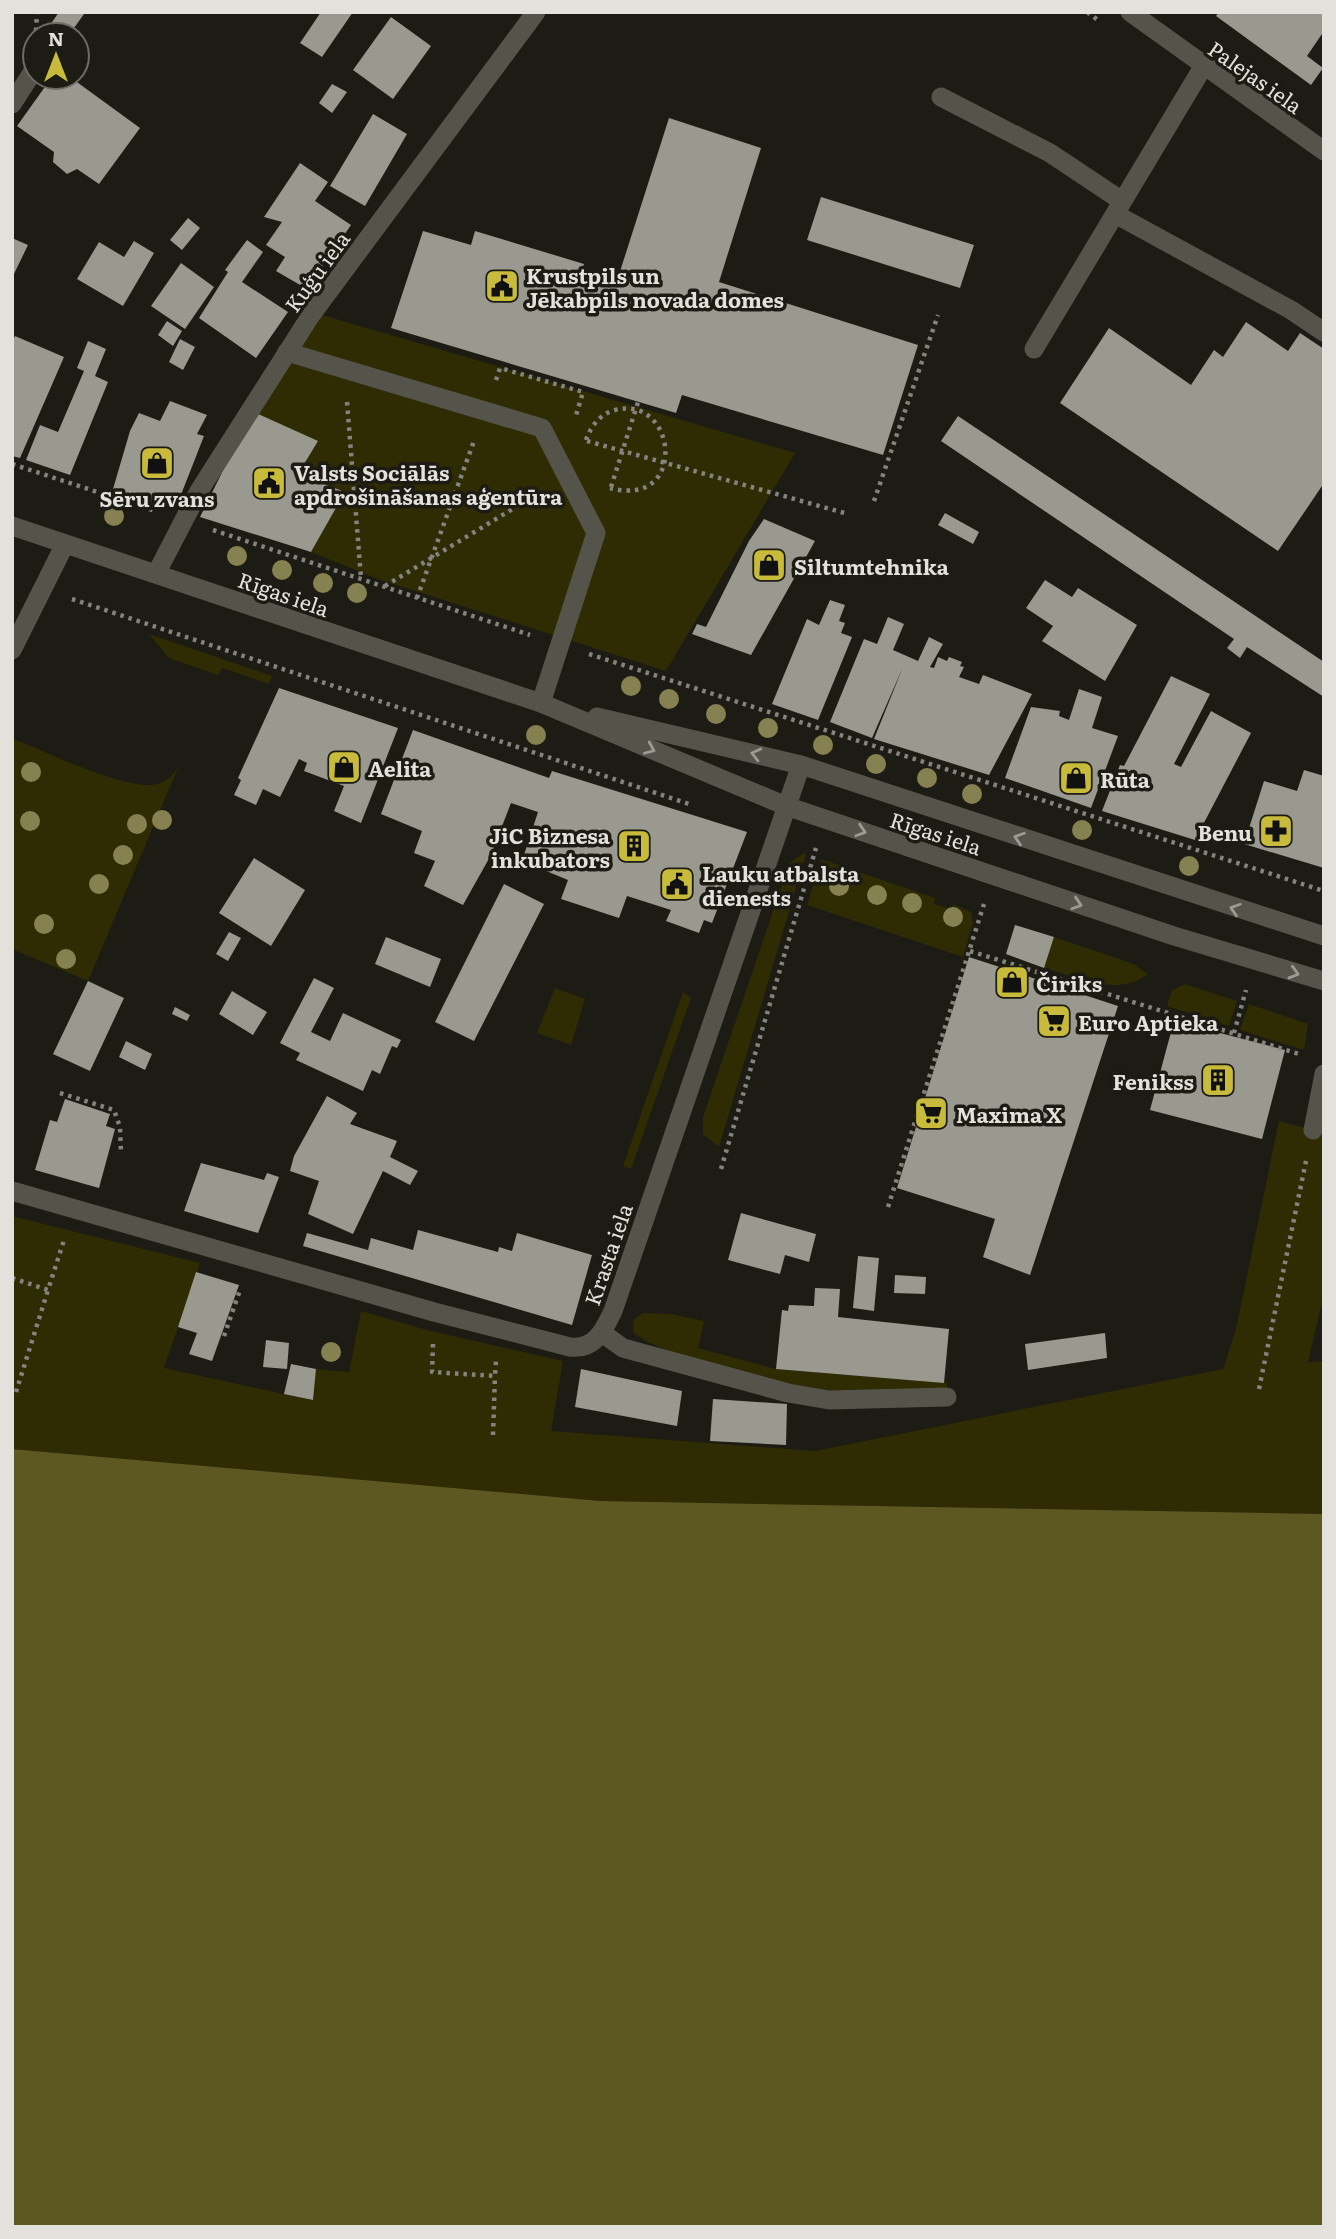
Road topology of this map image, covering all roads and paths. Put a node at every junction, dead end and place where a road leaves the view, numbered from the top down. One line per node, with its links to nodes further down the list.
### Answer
1 (536, 12): 10 (street, Kuģu iela)
2 (1130, 12): 3 (street, Palejas iela)
3 (1203, 67): 5 (street, Palejas iela); 6 (street)
4 (941, 97): 6 (street)
5 (1324, 150)
6 (1119, 208): 8 (street); 9 (street)
7 (938, 315): 21 (path)
8 (1324, 332)
9 (1034, 349)
10 (287, 352): 11 (street); 23 (street, Kuģu iela)
11 (345, 370): 14 (street); 28 (path)
12 (638, 401): 13 (path)
13 (636, 410): 15 (path); 16 (path); 17 (path)
14 (542, 428): 15 (path); 19 (street)
15 (586, 440): 16 (path)
16 (622, 451): 17 (path); 20 (path)
17 (665, 463): 20 (path); 22 (path)
18 (12, 464): 23 (path)
19 (567, 476): 25 (street); 29 (path)
20 (610, 488): 25 (path)
21 (874, 501)
22 (848, 514)
23 (184, 521): 27 (street, Kuģu iela); 28 (path)
24 (12, 526): 26 (street, Rīgas iela)
25 (596, 533): 31 (street)
26 (65, 544): 27 (street, Rīgas iela); 30 (street)
27 (156, 574): 33 (street, Rīgas iela)
28 (361, 579): 29 (path)
29 (384, 587): 31 (path)
30 (42, 589): 32 (street); 36 (path)
31 (560, 645): 33 (street); 38 (path)
32 (12, 650)
33 (541, 703): 34 (street, Rīgas iela, one-way to 33); 35 (street, Rīgas iela, one-way to 35)
34 (801, 765): 35 (street, Krasta iela); 40 (street, Rīgas iela, one-way to 34)
35 (786, 806): 42 (street, Rīgas iela, one-way to 42); 57 (street, Krasta iela)
36 (702, 808)
37 (816, 847): 48 (path)
38 (1324, 891)
39 (984, 904): 41 (path)
40 (1324, 936)
41 (970, 951): 43 (path); 50 (path)
42 (1324, 981)
43 (1302, 1054)
44 (1324, 1074): 46 (street)
45 (60, 1093): 47 (path)
46 (1312, 1130): 60 (path)
47 (121, 1153)
48 (721, 1168)
49 (12, 1191): 51 (street, Krasta iela)
50 (888, 1207)
51 (73, 1209): 52 (street, Krasta iela); 54 (path)
52 (251, 1260): 55 (street, Krasta iela); 58 (path)
53 (12, 1278): 54 (path)
54 (48, 1290): 61 (path)
55 (434, 1312): 56 (street, Krasta iela); 59 (path)
56 (498, 1328): 57 (street, Krasta iela); 59 (path)
57 (602, 1334): 62 (street)
58 (223, 1336)
59 (495, 1376): 63 (path)
60 (1259, 1389)
61 (16, 1392)
62 (947, 1397)
63 (493, 1435)

